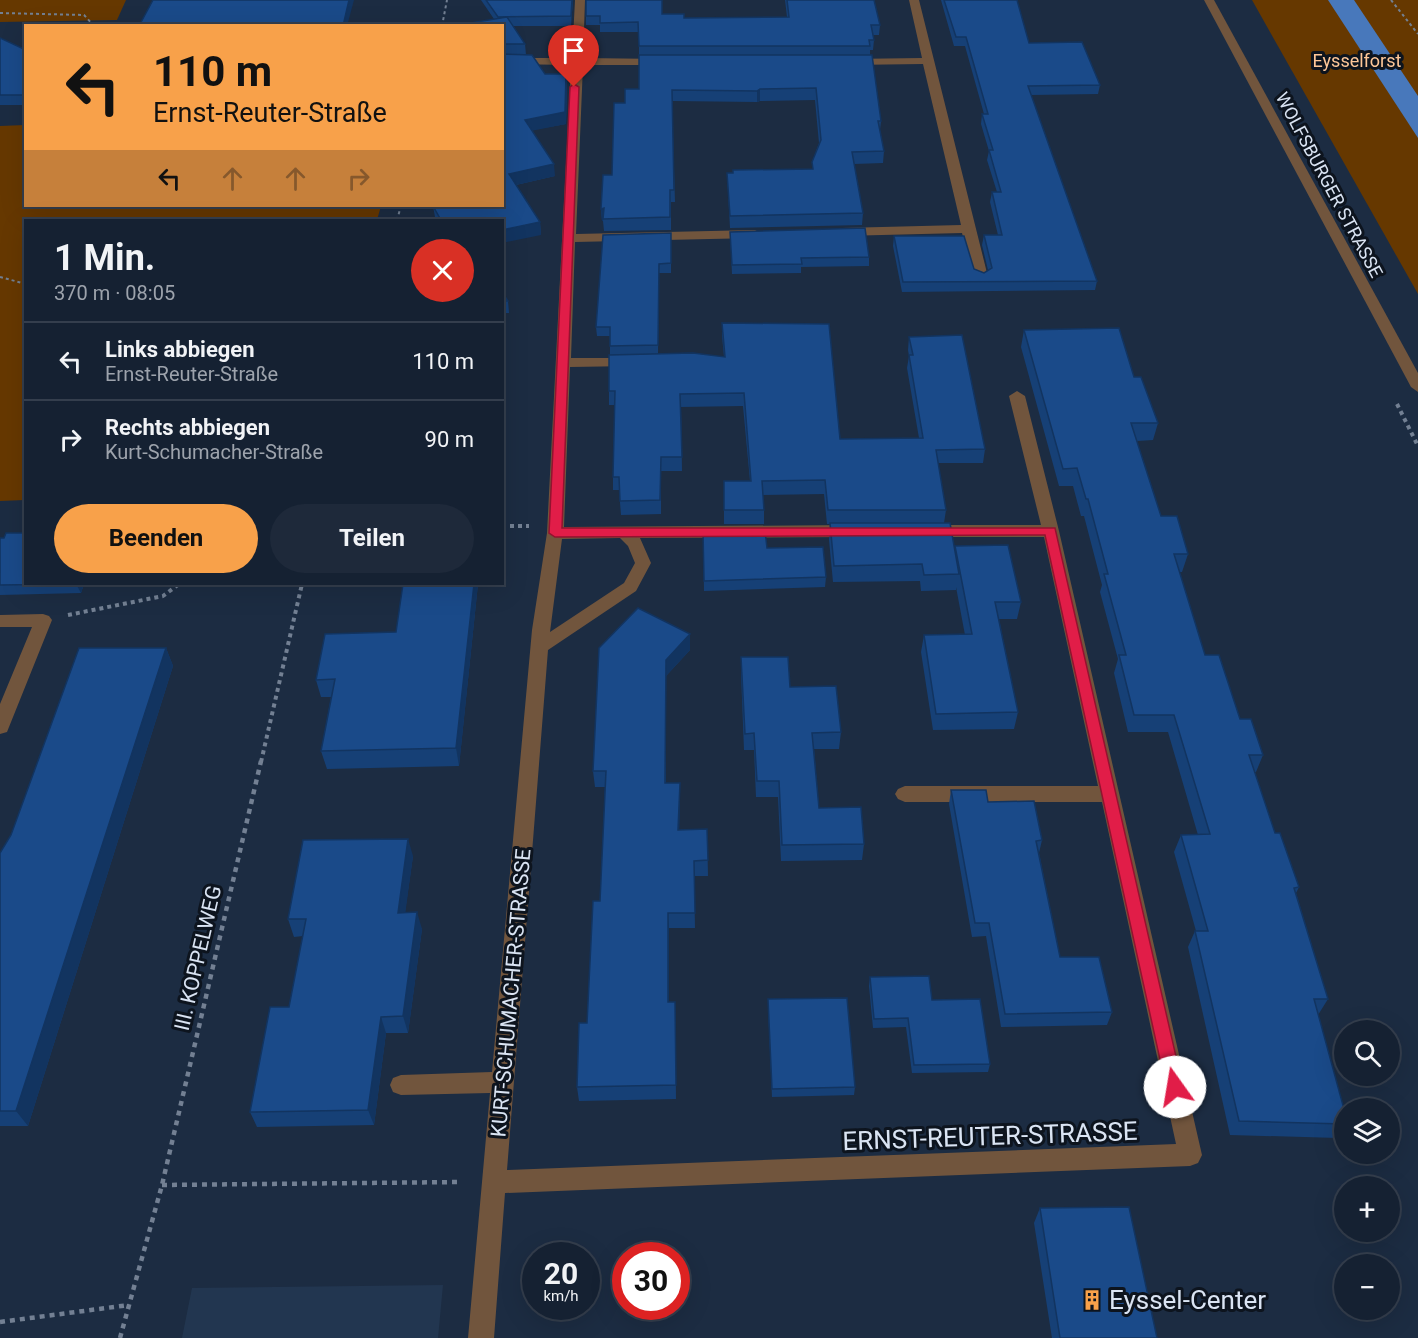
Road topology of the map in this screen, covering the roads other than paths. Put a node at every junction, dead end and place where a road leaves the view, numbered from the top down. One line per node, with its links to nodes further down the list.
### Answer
1 (580, 0): 4 (street, KURT-SCHUMACHER-STRASSE)
2 (914, 0): 6 (street)
3 (1209, 0): 16 (street, WOLFSBURGER STRASSE)
4 (575, 60): 5 (street); 7 (street); 12 (street, KURT-SCHUMACHER-STRASSE)
5 (504, 61)
6 (930, 61): 8 (street); 9 (street)
7 (679, 62)
8 (834, 62)
9 (968, 229): 10 (street); 13 (street)
10 (827, 232)
11 (769, 233): 12 (street)
12 (569, 238): 15 (street, KURT-SCHUMACHER-STRASSE)
13 (981, 277)
14 (643, 362): 15 (street)
15 (563, 363): 22 (street, KURT-SCHUMACHER-STRASSE)
16 (1418, 387)
17 (1017, 396): 20 (street, ERNST-REUTER-STRASSE)
18 (873, 531): 21 (street)
19 (908, 531): 20 (street)
20 (1051, 531): 27 (street, ERNST-REUTER-STRASSE)
21 (624, 532): 22 (street); 24 (street)
22 (555, 533): 24 (street, KURT-SCHUMACHER-STRASSE)
23 (0, 621): 25 (street)
24 (540, 647): 28 (street, KURT-SCHUMACHER-STRASSE)
25 (0, 727)
26 (905, 794): 27 (street)
27 (1109, 794): 30 (street, ERNST-REUTER-STRASSE)
28 (504, 1082): 29 (street); 30 (street, KURT-SCHUMACHER-STRASSE)
29 (401, 1085)
30 (495, 1182): 31 (street, KURT-SCHUMACHER-STRASSE)
31 (482, 1338)

